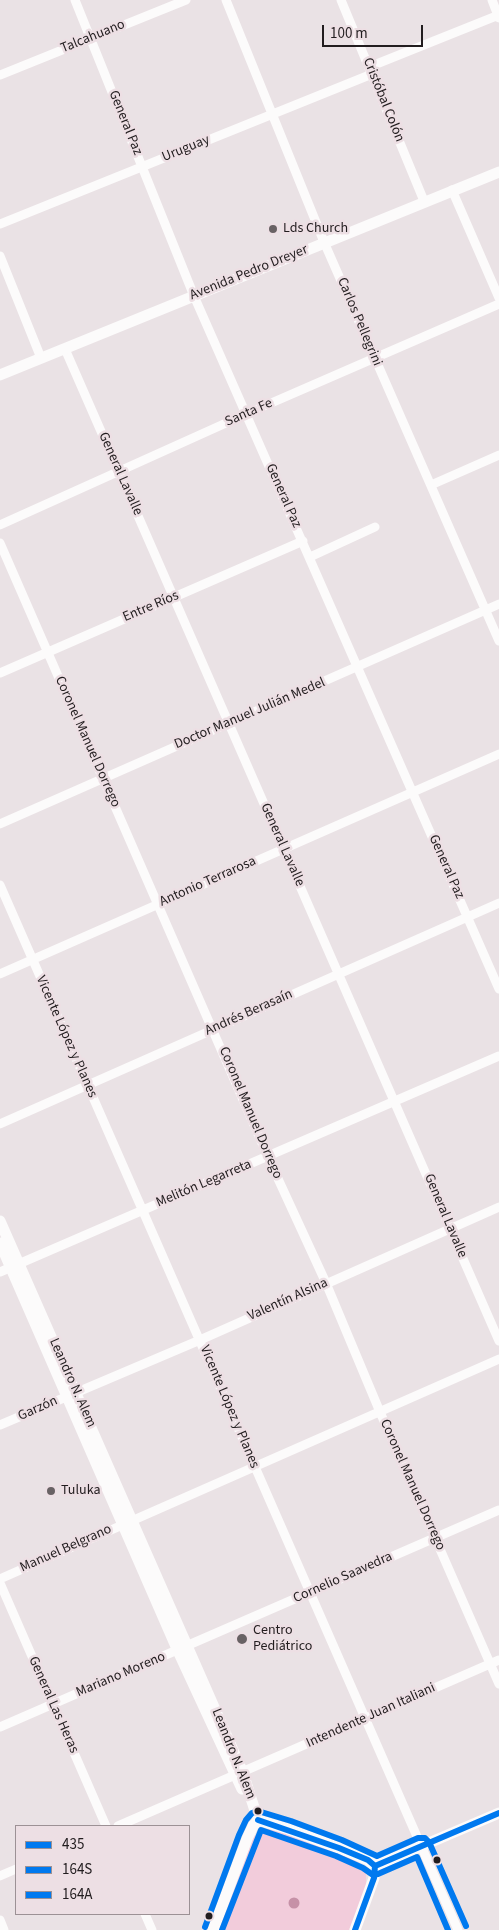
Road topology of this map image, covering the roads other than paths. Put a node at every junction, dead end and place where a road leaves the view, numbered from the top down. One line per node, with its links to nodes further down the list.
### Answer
1 (75, 0): 7 (street, General Paz)
2 (186, 0): 7 (street, Talcahuano)
3 (226, 0): 10 (street, Carlos Pellegrini)
4 (341, 0): 8 (street, Cristóbal Colón)
5 (492, 0): 6 (street)
6 (499, 16): 8 (street, Uruguay)
7 (91, 38): 9 (street, Talcahuano); 11 (street, General Paz)
8 (371, 71): 10 (street, Uruguay); 14 (street, Cristóbal Colón)
9 (0, 75)
10 (271, 114): 11 (street, Uruguay); 16 (street, Carlos Pellegrini)
11 (142, 166): 15 (street, Uruguay); 18 (street, General Paz)
12 (499, 172): 13 (main road, Avenida Pedro Dreyer)
13 (452, 190): 14 (main road, Avenida Pedro Dreyer); 19 (street)
14 (424, 201): 16 (main road, Avenida Pedro Dreyer)
15 (0, 224)
16 (324, 242): 18 (main road, Avenida Pedro Dreyer); 23 (street, Carlos Pellegrini)
17 (0, 256): 22 (street)
18 (194, 296): 21 (main road, Avenida Pedro Dreyer); 25 (street, General Paz)
19 (499, 298)
20 (499, 304): 23 (street, Santa Fe)
21 (65, 349): 22 (main road, Avenida Pedro Dreyer); 27 (street, General Lavalle)
22 (41, 358): 24 (main road, Avenida Pedro Dreyer)
23 (375, 359): 25 (street, Santa Fe); 28 (street, Carlos Pellegrini)
24 (0, 375)
25 (246, 414): 27 (street, Santa Fe); 31 (street, General Paz)
26 (499, 455): 28 (street)
27 (119, 471): 29 (street, Santa Fe); 34 (street, General Lavalle)
28 (431, 486): 36 (street, Carlos Pellegrini)
29 (0, 524)
30 (375, 527): 33 (street)
31 (303, 541): 33 (street, General Paz); 34 (street, Entre Ríos)
32 (0, 543): 38 (street, Coronel Manuel Dorrego)
33 (310, 557): 39 (street, General Paz)
34 (174, 597): 38 (street, Entre Ríos); 41 (street, General Lavalle)
35 (499, 604): 36 (street, Doctor Manuel Julián Medel)
36 (485, 610): 37 (street, Carlos Pellegrini); 39 (street, Doctor Manuel Julián Medel)
37 (499, 641)
38 (48, 652): 40 (street, Entre Ríos); 43 (street, Coronel Manuel Dorrego)
39 (358, 667): 41 (street, Doctor Manuel Julián Medel); 44 (street, General Paz)
40 (0, 672)
41 (228, 723): 43 (street, Doctor Manuel Julián Medel); 46 (street, General Lavalle)
42 (499, 754): 44 (street, Antonio Terrarosa)
43 (103, 778): 45 (street, Doctor Manuel Julián Medel); 49 (street, Coronel Manuel Dorrego)
44 (413, 792): 46 (street, Antonio Terrarosa); 50 (street, General Paz)
45 (0, 824)
46 (283, 848): 49 (street, Antonio Terrarosa); 53 (street, General Lavalle)
47 (0, 885): 51 (street, Vicente López y Planes)
48 (499, 903): 50 (street, Andrés Berasaín)
49 (158, 904): 51 (street, Antonio Terrarosa); 55 (street, Coronel Manuel Dorrego)
50 (467, 917): 53 (street, Andrés Berasaín); 54 (street, General Paz)
51 (32, 960): 52 (street, Antonio Terrarosa); 57 (street, Vicente López y Planes)
52 (0, 974)
53 (338, 974): 55 (street, Andrés Berasaín); 58 (street, General Lavalle)
54 (499, 989)
55 (214, 1028): 57 (street, Andrés Berasaín); 60 (street, Coronel Manuel Dorrego)
56 (499, 1056): 58 (street, Melitón Legarreta)
57 (87, 1085): 59 (street, Andrés Berasaín); 62 (street, Vicente López y Planes)
58 (395, 1101): 60 (street, Melitón Legarreta); 64 (street, General Lavalle)
59 (0, 1124)
60 (268, 1156): 62 (street, Melitón Legarreta); 67 (street, Coronel Manuel Dorrego)
61 (499, 1207): 64 (street, Valentín Alsina)
62 (142, 1210): 66 (street, Melitón Legarreta); 68 (street, Vicente López y Planes)
63 (0, 1221): 66 (main road, Leandro N. Alem)
64 (451, 1228): 67 (street, Valentín Alsina); 69 (street, General Lavalle)
65 (0, 1243): 66 (main road, Leandro N. Alem)
66 (10, 1268): 71 (main road, Leandro N. Alem)
67 (326, 1283): 68 (street, Valentín Alsina); 72 (street, Coronel Manuel Dorrego)
68 (200, 1340): 71 (street, Valentín Alsina); 74 (street, Vicente López y Planes)
69 (499, 1341)
70 (499, 1359): 72 (street, Manuel Belgrano)
71 (72, 1394): 73 (street, Garzón); 76 (main road, Leandro N. Alem)
72 (380, 1412): 74 (street, Manuel Belgrano); 77 (street, Coronel Manuel Dorrego)
73 (0, 1426)
74 (255, 1466): 76 (street, Manuel Belgrano); 80 (street, Vicente López y Planes)
75 (499, 1510): 77 (street, Cornelio Saavedra)
76 (127, 1522): 78 (street, Manuel Belgrano); 81 (main road, Leandro N. Alem)
77 (435, 1538): 80 (street, Cornelio Saavedra); 82 (street, Coronel Manuel Dorrego)
78 (0, 1579)
79 (0, 1583): 84 (street, General Las Heras)
80 (310, 1592): 81 (street, Cornelio Saavedra); 85 (street, Vicente López y Planes)
81 (182, 1648): 84 (street, Mariano Moreno); 87 (main road, Leandro N. Alem)
82 (494, 1661): 83 (street, Coronel Manuel Dorrego); 85 (street, Intendente Juan Italiani)
83 (499, 1684)
84 (52, 1704): 86 (street, Mariano Moreno); 90 (street, General Las Heras)
85 (365, 1718): 87 (street, Intendente Juan Italiani); 92 (street, Vicente López y Planes)
86 (0, 1727)
87 (239, 1774): 89 (main road, Leandro N. Alem); 91 (street, Intendente Juan Italiani)
88 (499, 1813): 92 (main road)
89 (258, 1820): 93 (main road); 100 (main road)
90 (106, 1825)
91 (120, 1825)
92 (421, 1846): 93 (main road); 102 (street, Vicente López y Planes)
93 (375, 1866): 101 (main road)
94 (15, 1869): 95 (street)
95 (0, 1876)
96 (145, 1915): 99 (street)
97 (0, 1920): 98 (street)
98 (4, 1930)
99 (152, 1930)
100 (213, 1930)
101 (355, 1930)
102 (458, 1930)

